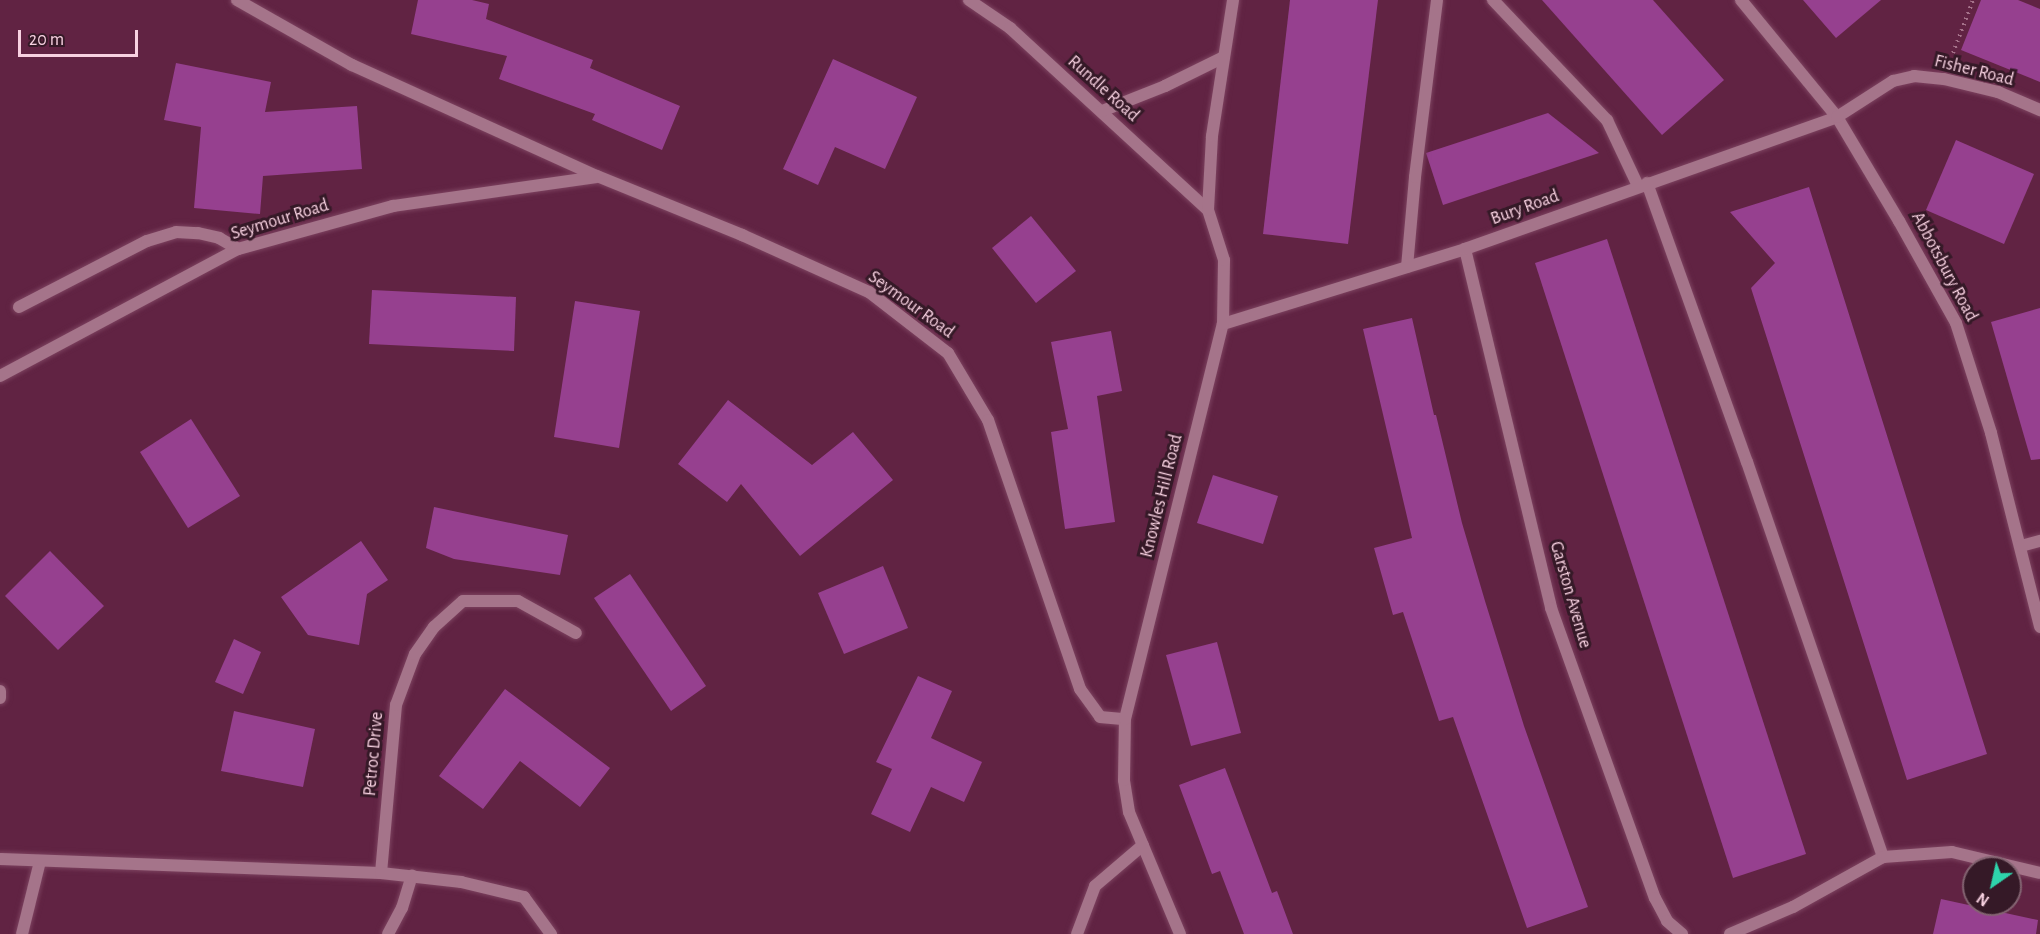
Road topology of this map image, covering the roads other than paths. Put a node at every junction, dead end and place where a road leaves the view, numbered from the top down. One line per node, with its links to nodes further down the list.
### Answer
1 (237, 0): 11 (street, Seymour Road)
2 (969, 0): 9 (street, Rundle Road)
3 (1233, 0): 7 (street, Knowles Hill Road)
4 (1437, 0): 16 (street)
5 (1493, 0): 12 (street)
6 (1741, 0): 10 (street, Abbotsbury Road)
7 (1222, 58): 9 (street); 13 (street, Knowles Hill Road)
8 (2040, 110): 10 (street, Fisher Road)
9 (1102, 111): 13 (street, Rundle Road)
10 (1837, 117): 12 (street, Bury Road); 21 (street, Abbotsbury Road)
11 (597, 176): 14 (street, Seymour Road); 26 (street, Seymour Road)
12 (1642, 185): 15 (street, Bury Road); 28 (street)
13 (1208, 210): 18 (street, Knowles Hill Road)
14 (238, 249): 17 (street); 19 (street, Seymour Road)
15 (1465, 249): 16 (street, Bury Road); 39 (street, Garston Avenue)
16 (1407, 267): 18 (street, Bury Road)
17 (19, 307)
18 (1223, 324): 26 (street, Knowles Hill Road)
19 (0, 376)
20 (2040, 542): 21 (street)
21 (2021, 546): 22 (street, Abbotsbury Road)
22 (2040, 627)
23 (576, 633): 31 (street, Petroc Drive)
24 (0, 691): 25 (street)
25 (0, 698)
26 (1125, 719): 27 (street, Knowles Hill Road)
27 (1143, 845): 37 (street); 38 (street, Knowles Hill Road)
28 (1882, 857): 32 (street); 40 (street)
29 (0, 860): 30 (street)
30 (40, 861): 31 (street); 34 (street)
31 (381, 873): 33 (street)
32 (2040, 873)
33 (412, 876): 35 (street); 36 (street)
34 (22, 934)
35 (388, 934)
36 (551, 934)
37 (1077, 934)
38 (1180, 934)
39 (1682, 934)
40 (1730, 934)

